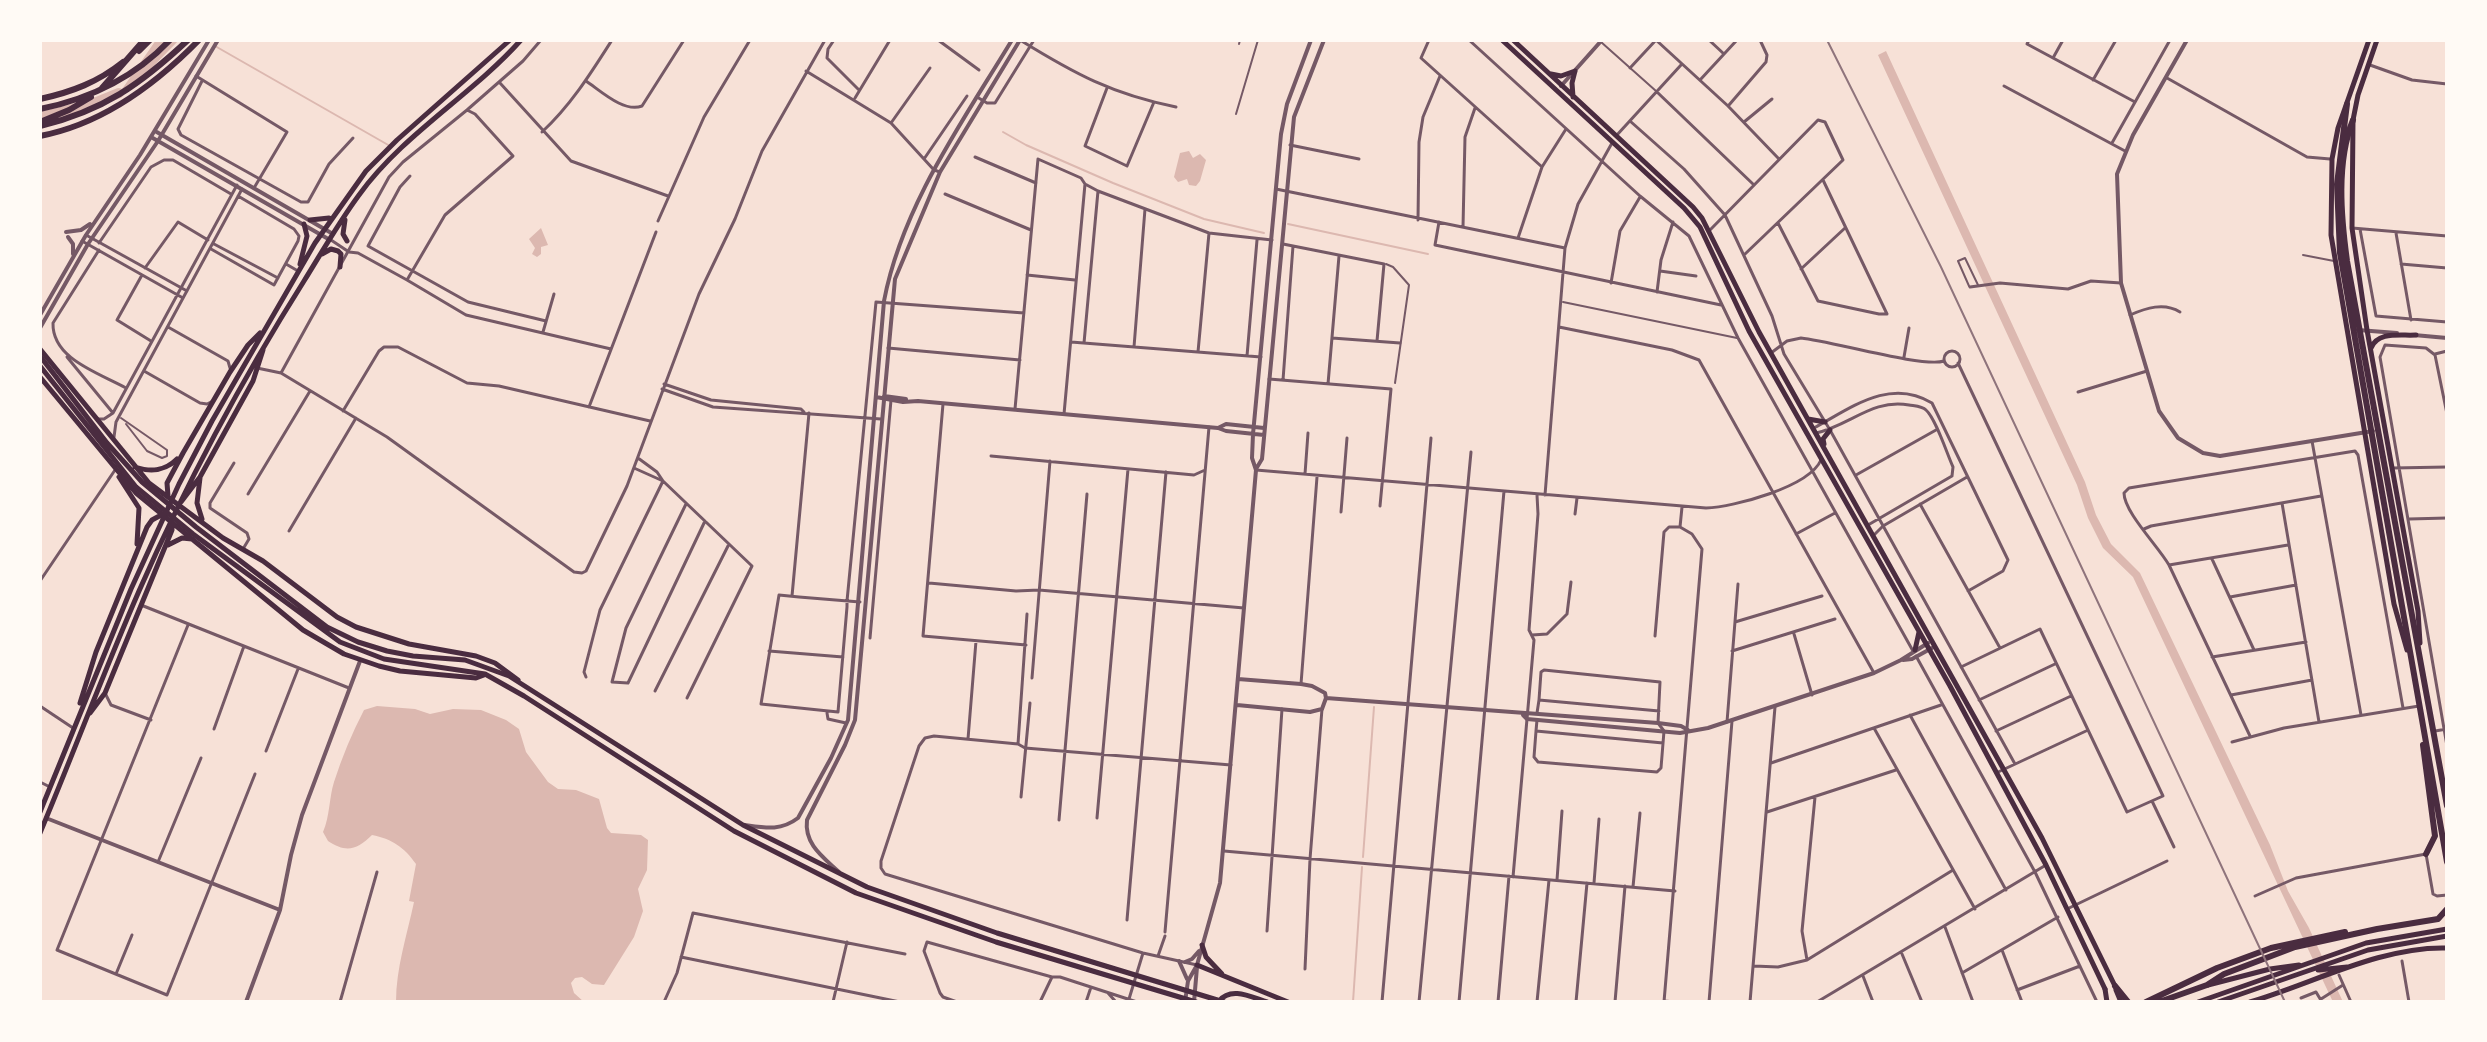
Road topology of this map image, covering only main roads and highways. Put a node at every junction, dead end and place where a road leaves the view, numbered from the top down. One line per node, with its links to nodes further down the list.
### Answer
1 (144, 40): 21 (highway)
2 (150, 40): 16 (highway)
3 (170, 40): 19 (highway)
4 (188, 40): 21 (highway)
5 (199, 40): 22 (highway)
6 (510, 40): 25 (main road)
7 (521, 40): 24 (main road)
8 (1502, 40): 13 (main road)
9 (1513, 40): 12 (main road)
10 (2369, 40): 18 (main road)
11 (2377, 40): 20 (main road)
12 (1550, 73): 14 (main road); 15 (main road)
13 (1546, 83): 14 (main road); 17 (main road)
14 (1561, 86): 15 (main road); 17 (main road)
15 (1573, 97): 43 (main road)
16 (40, 99)
17 (1566, 102): 42 (main road)
18 (2347, 104): 23 (highway); 33 (main road)
19 (40, 109)
20 (2353, 120): 23 (highway); 32 (main road)
21 (40, 124)
22 (40, 136)
23 (2340, 183): 71 (highway)
24 (346, 215): 28 (main road); 29 (main road)
25 (331, 218): 26 (main road); 31 (main road)
26 (310, 220)
27 (304, 224): 31 (main road)
28 (350, 243)
29 (320, 255): 30 (main road); 36 (main road)
30 (340, 267)
31 (299, 270): 34 (main road)
32 (2361, 290): 33 (main road); 38 (main road)
33 (2341, 293): 50 (main road)
34 (264, 329): 49 (main road); 79 (main road)
35 (2416, 335): 38 (main road)
36 (268, 338): 55 (main road); 80 (main road)
37 (40, 349): 52 (main road)
38 (2371, 349): 48 (main road)
39 (40, 356): 78 (main road)
40 (40, 366): 77 (main road)
41 (40, 377): 53 (main road)
42 (1796, 417): 46 (main road); 51 (main road)
43 (1807, 419): 44 (main road); 46 (main road)
44 (1825, 422)
45 (1830, 430): 47 (main road)
46 (1814, 431): 47 (main road); 51 (main road)
47 (1824, 449): 73 (main road)
48 (2389, 450): 50 (main road); 75 (main road)
49 (183, 453): 52 (main road); 54 (main road)
50 (2368, 454): 76 (main road)
51 (1820, 459): 72 (main road)
52 (134, 466): 56 (main road)
53 (116, 471): 59 (main road); 70 (main road)
54 (170, 477): 58 (main road); 60 (main road)
55 (200, 477): 58 (main road); 64 (main road)
56 (149, 483): 57 (main road); 59 (main road)
57 (159, 491): 60 (main road); 62 (main road)
58 (191, 491): 62 (main road)
59 (136, 493): 61 (main road)
60 (168, 497): 62 (main road)
61 (152, 506): 62 (main road); 63 (main road)
62 (172, 508): 63 (main road); 64 (main road); 65 (main road)
63 (162, 514): 65 (main road); 66 (main road)
64 (200, 519): 67 (main road); 78 (main road)
65 (175, 525): 67 (main road); 68 (main road)
66 (147, 527): 68 (main road); 70 (main road)
67 (190, 537): 69 (main road); 77 (main road)
68 (169, 538): 69 (main road)
69 (165, 547): 80 (main road)
70 (136, 553): 79 (main road)
71 (2397, 553): 75 (highway); 76 (highway)
72 (1919, 631): 73 (main road); 74 (main road)
73 (1930, 645): 98 (main road); 103 (main road)
74 (1915, 652)
75 (2420, 656): 82 (highway)
76 (2410, 659): 81 (highway)
77 (485, 674): 99 (main road)
78 (528, 688): 100 (main road)
79 (78, 716): 83 (main road)
80 (85, 720): 84 (main road)
81 (2424, 736): 85 (highway); 86 (highway)
82 (2447, 806)
83 (40, 812)
84 (40, 833)
85 (2426, 854)
86 (2447, 862)
87 (2447, 909): 90 (highway)
88 (2447, 929): 94 (main road)
89 (2447, 936): 94 (main road)
90 (2322, 938): 97 (highway); 106 (highway)
91 (1202, 945): 96 (main road)
92 (2447, 948): 95 (main road)
93 (1197, 965): 96 (main road)
94 (2310, 967): 95 (main road); 97 (main road); 108 (main road); 109 (main road)
95 (2344, 967): 110 (main road)
96 (1223, 975): 102 (main road)
97 (2226, 978): 107 (highway)
98 (2115, 986): 104 (main road); 105 (highway)
99 (1195, 1002)
100 (1221, 1002): 101 (main road)
101 (1267, 1002)
102 (1288, 1002)
103 (2107, 1002)
104 (2121, 1002)
105 (2128, 1002)
106 (2146, 1002)
107 (2159, 1002)
108 (2198, 1002)
109 (2218, 1002)
110 (2250, 1002)

